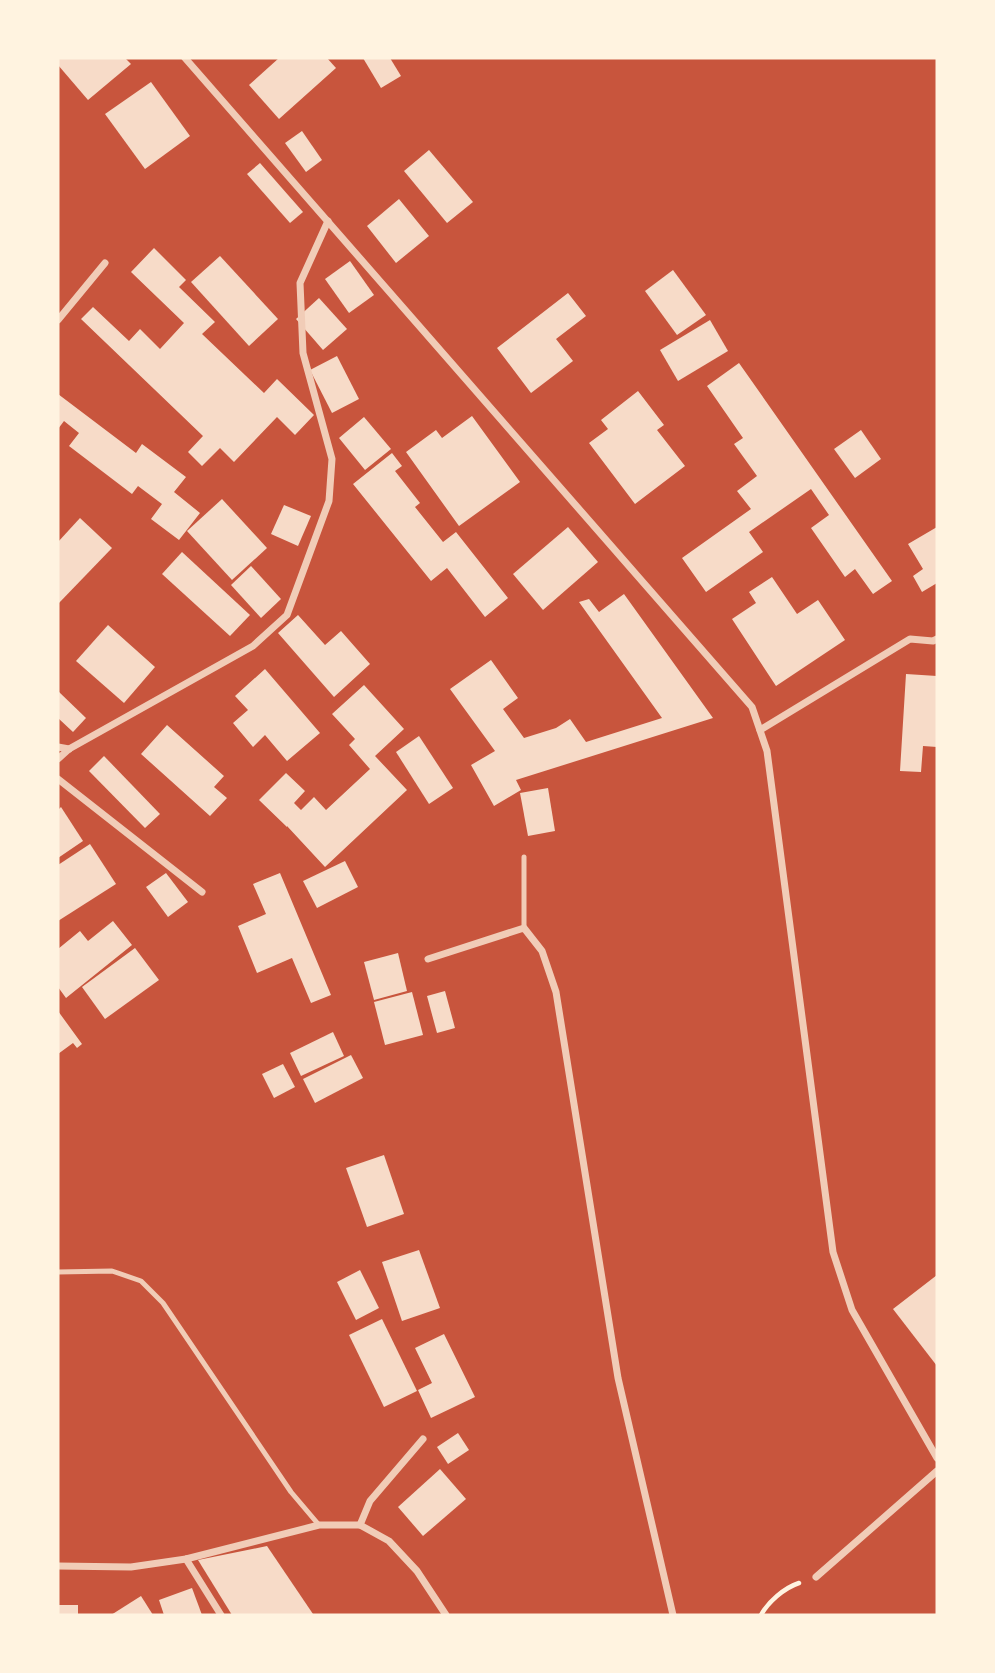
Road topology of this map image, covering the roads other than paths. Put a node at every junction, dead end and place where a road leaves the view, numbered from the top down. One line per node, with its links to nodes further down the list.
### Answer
1 (185, 58): 2 (street)
2 (328, 221): 6 (street); 8 (street)
3 (105, 263): 4 (street)
4 (58, 320)
5 (937, 639): 6 (street)
6 (761, 730): 17 (street)
7 (58, 747): 8 (street)
8 (69, 749): 9 (street)
9 (58, 759)
10 (58, 779): 12 (street)
11 (524, 857): 13 (lane)
12 (202, 892)
13 (524, 928): 14 (street); 26 (street)
14 (428, 959)
15 (58, 1272): 19 (lane)
16 (423, 1439): 20 (street)
17 (937, 1458)
18 (937, 1471): 23 (street)
19 (319, 1525): 20 (street); 21 (street)
20 (360, 1525): 25 (street)
21 (186, 1559): 22 (street); 24 (street)
22 (58, 1566)
23 (816, 1577)
24 (221, 1615)
25 (446, 1615)
26 (673, 1615)

